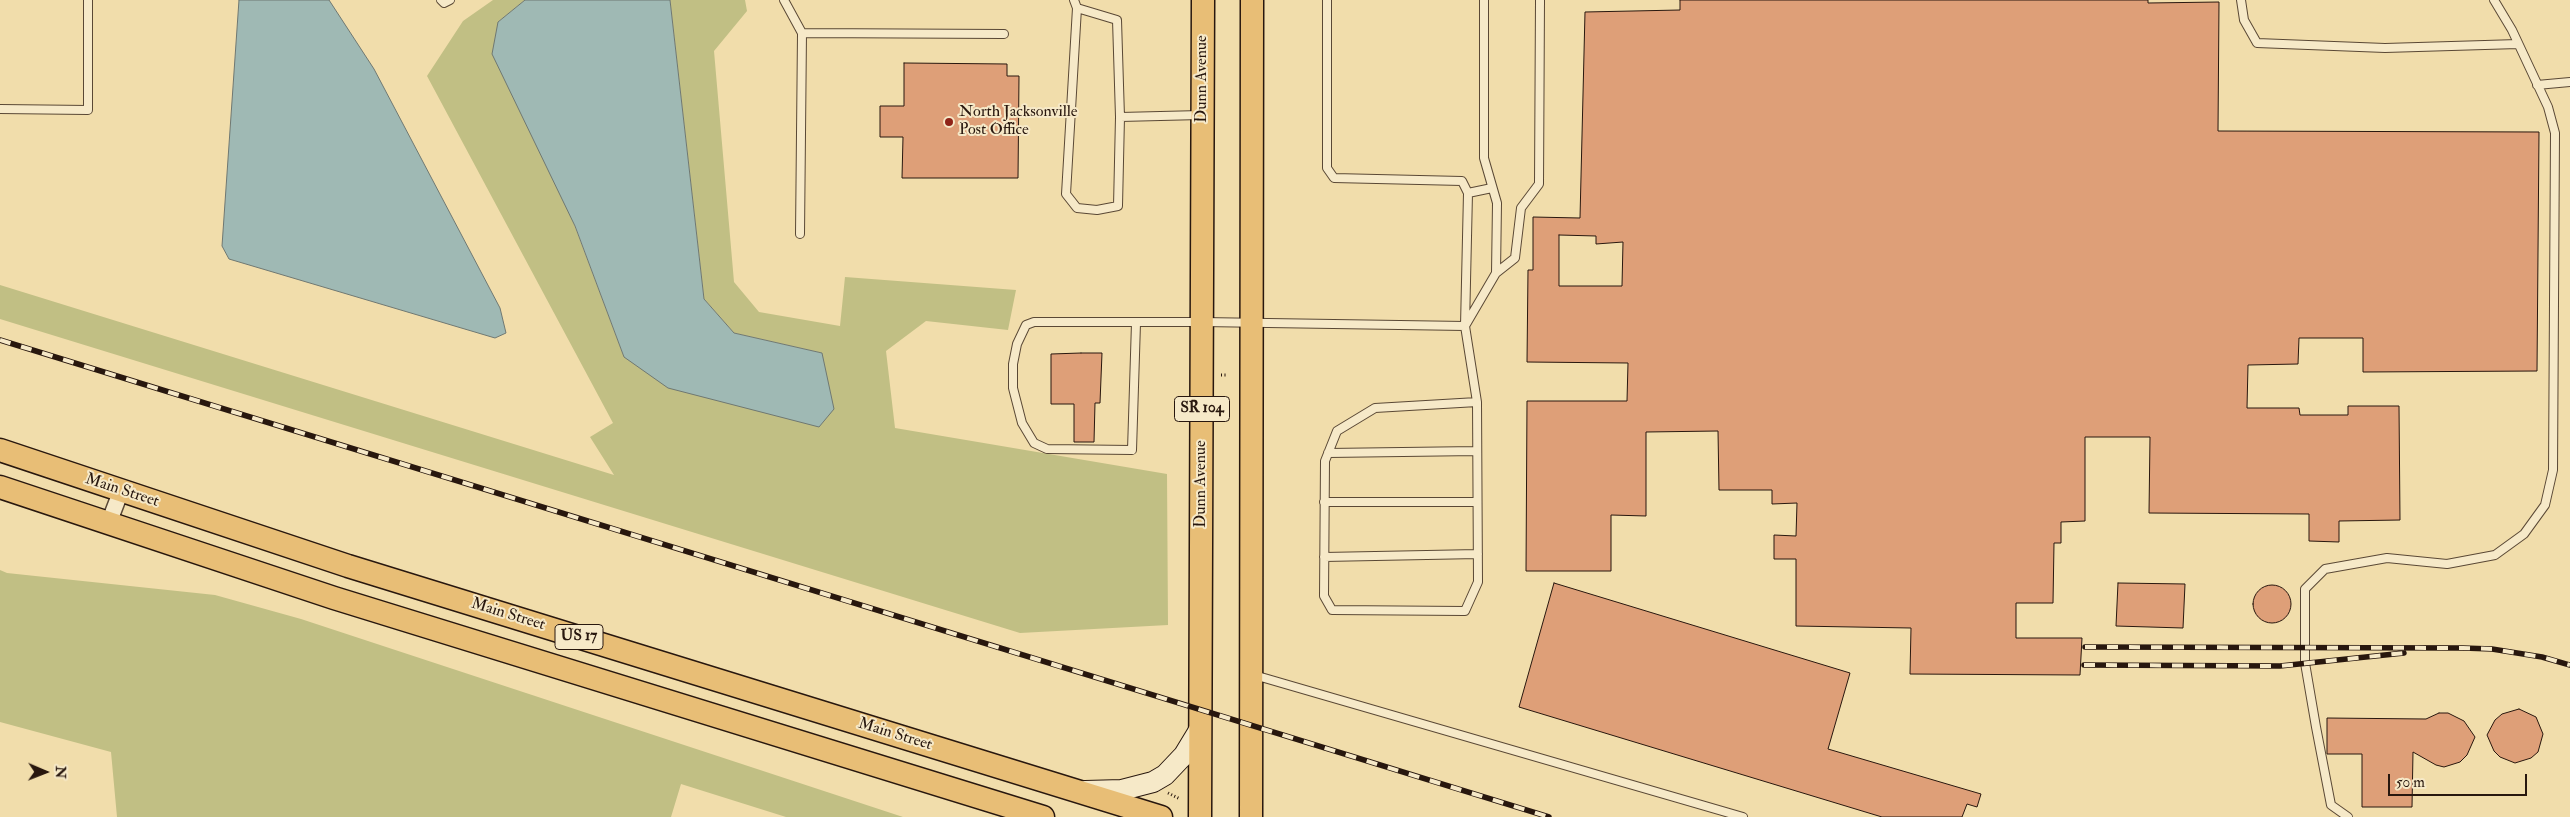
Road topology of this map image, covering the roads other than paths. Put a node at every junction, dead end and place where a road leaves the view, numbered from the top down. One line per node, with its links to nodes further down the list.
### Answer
1 (88, 0): 18 (lane)
2 (441, 0): 3 (lane)
3 (450, 0)
4 (784, 0): 13 (lane)
5 (1203, 0): 19 (main road, Dunn Avenue / SR 104)
6 (1252, 0): 27 (main road, SR 104)
7 (1327, 0): 22 (lane)
8 (1484, 0): 21 (lane)
9 (1540, 0): 24 (lane)
10 (2241, 0): 15 (lane)
11 (2494, 0): 15 (lane)
12 (1075, 4): 20 (lane); 20 (lane)
13 (802, 33): 14 (lane); 23 (lane)
14 (1004, 34)
15 (2518, 44): 17 (lane)
16 (2570, 82): 17 (lane)
17 (2537, 85): 48 (lane)
18 (0, 109)
19 (1203, 115): 20 (lane); 25 (main road, Dunn Avenue / SR 104)
20 (1120, 117)
21 (1492, 188): 22 (lane); 24 (lane)
22 (1468, 194): 28 (lane)
23 (800, 234)
24 (1496, 273): 28 (lane)
25 (1202, 322): 26 (lane); 27 (lane); 41 (main road, Dunn Avenue / SR 104)
26 (1136, 323): 26 (lane)
27 (1251, 324): 28 (lane); 40 (main road, SR 104)
28 (1465, 326): 29 (lane)
29 (1477, 402): 31 (lane); 32 (lane)
30 (0, 450): 34 (main road, Main Street / US 17)
31 (1477, 451): 32 (lane); 36 (lane)
32 (1328, 453): 35 (lane)
33 (0, 487): 37 (main road, US 17)
34 (121, 491): 37 (street); 42 (main road, Main Street / US 17)
35 (1324, 502): 36 (lane); 39 (lane)
36 (1477, 502): 38 (lane)
37 (108, 524): 44 (main road, US 17)
38 (1478, 554): 39 (lane); 39 (lane)
39 (1324, 557)
40 (1250, 673): 46 (main road, SR 104); 47 (lane)
41 (1201, 727): 42 (main road); 43 (main road, Dunn Avenue / SR 104)
42 (1076, 790): 45 (main road, Main Street / US 17)
43 (1193, 809)
44 (1043, 817)
45 (1161, 817)
46 (1251, 817)
47 (1743, 817)
48 (2348, 817)

